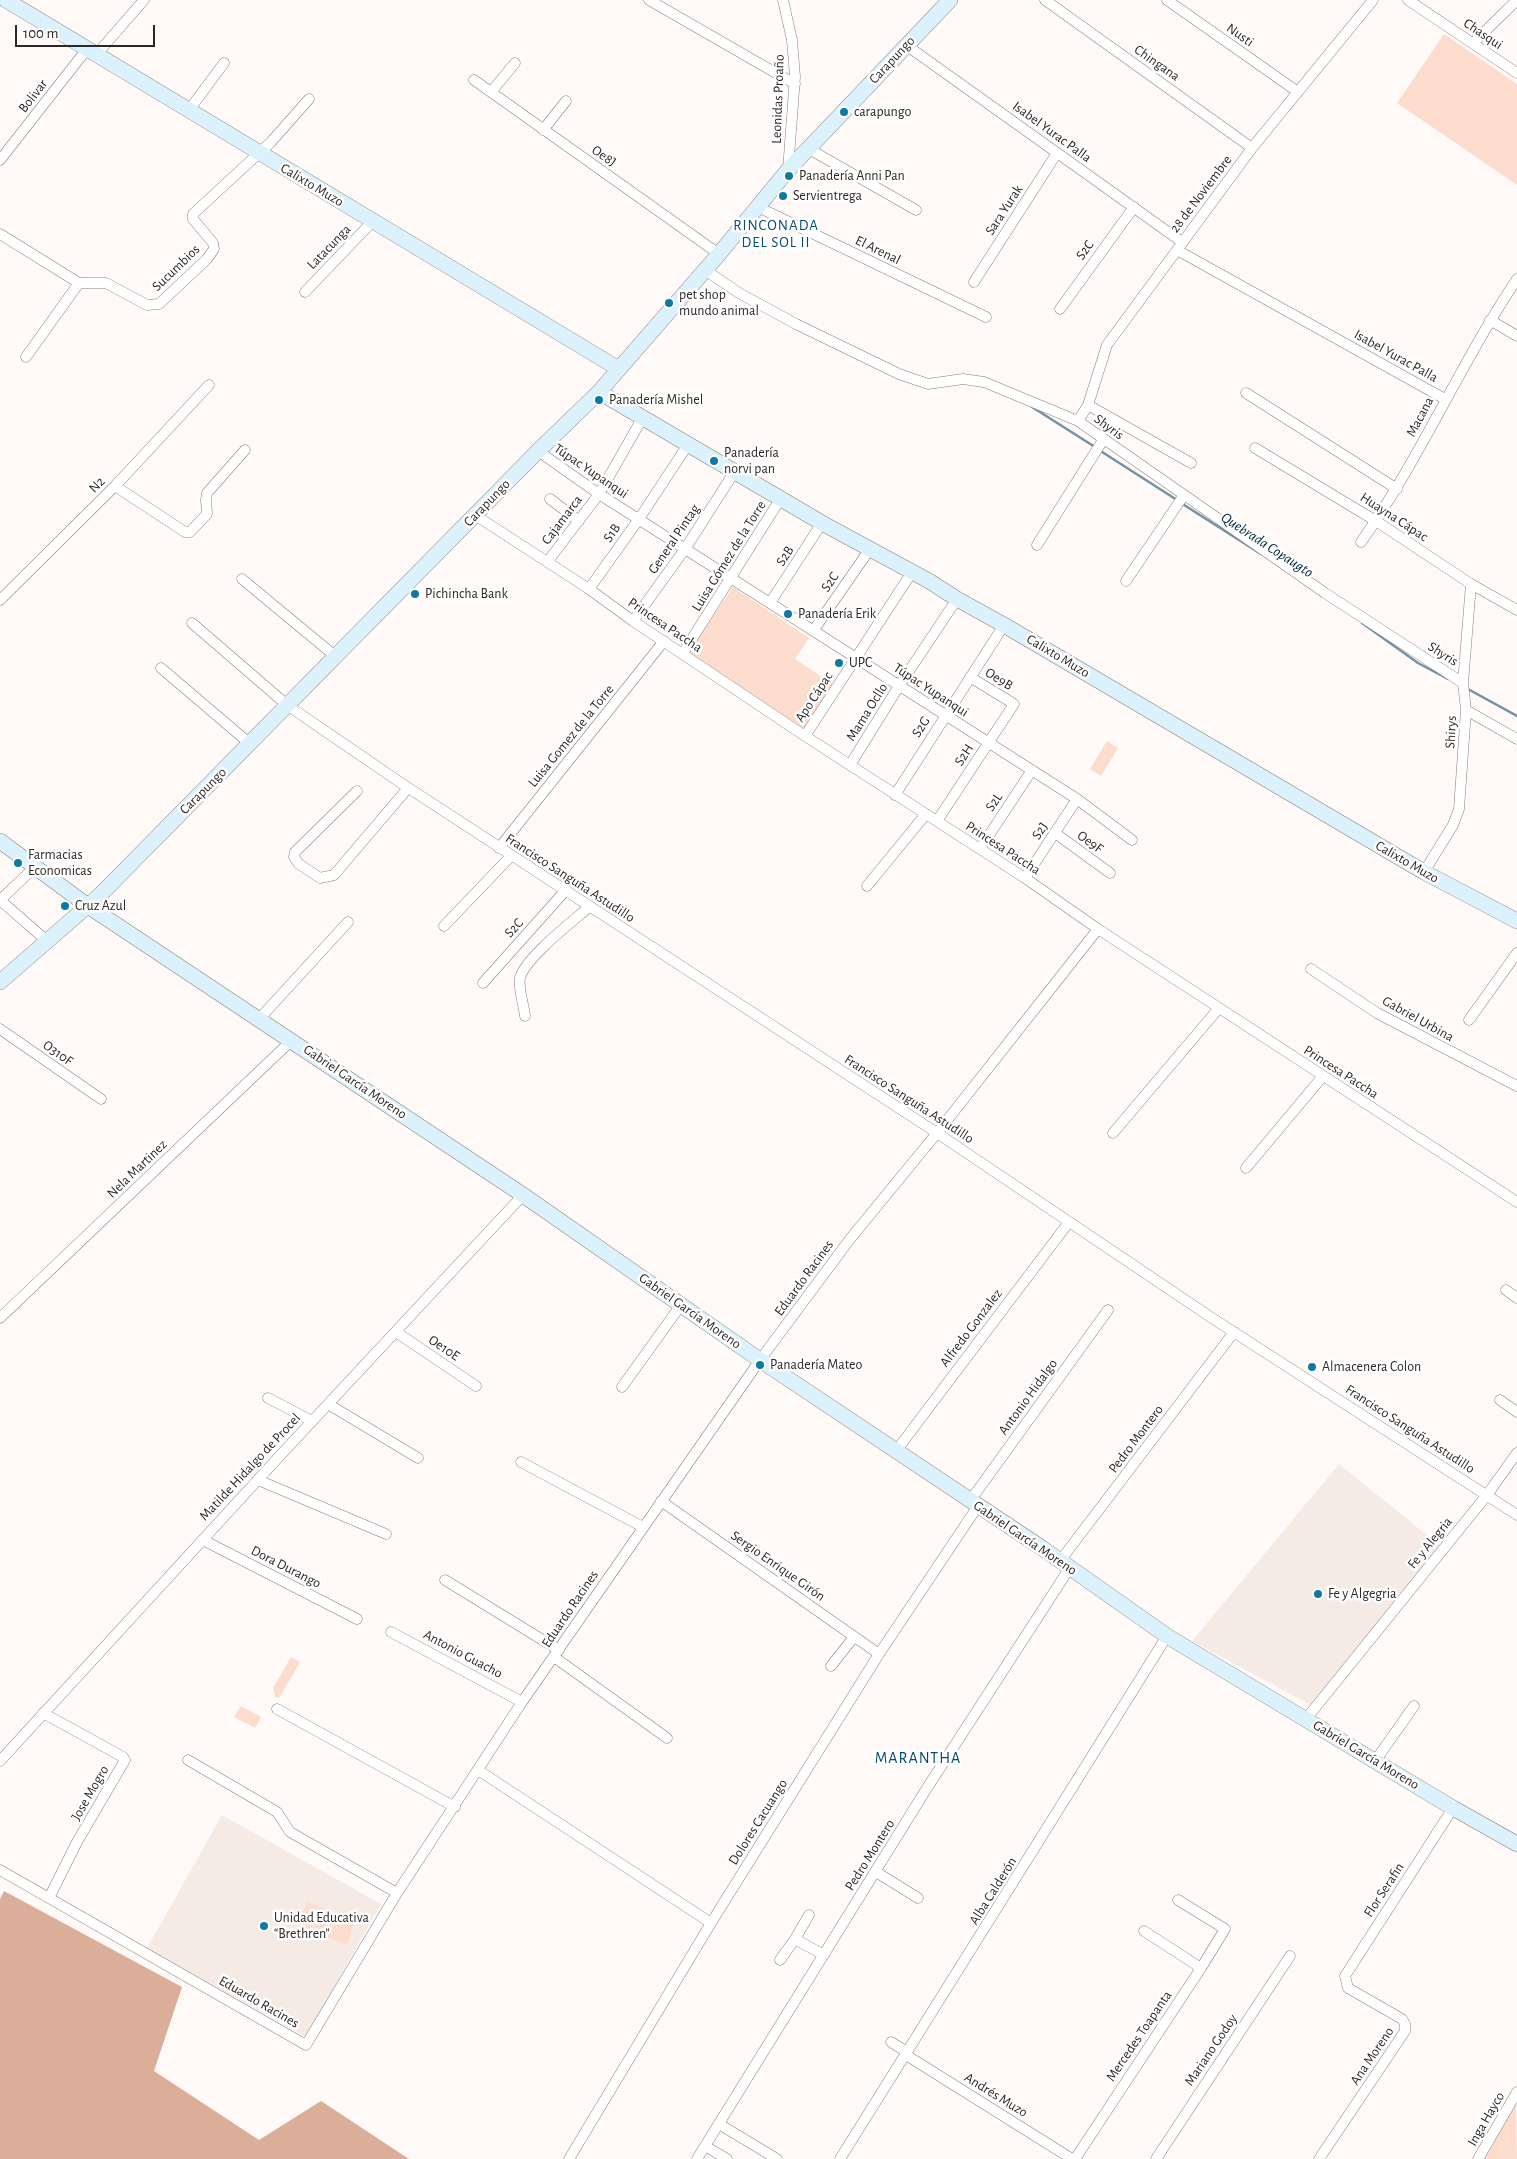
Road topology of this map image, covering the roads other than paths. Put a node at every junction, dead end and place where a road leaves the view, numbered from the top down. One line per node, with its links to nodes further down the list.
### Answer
1 (6, 0): 13 (street, Calixto Muzo)
2 (144, 0): 13 (street, Bolivar)
3 (649, 0): 18 (street)
4 (783, 0): 18 (street, Leonidas Proaño)
5 (950, 0): 12 (street, Carapungo)
6 (1045, 0): 27 (street, Chingana)
7 (1167, 0): 20 (street, Nusti)
8 (1373, 0): 20 (street, 28 de Noviembre)
9 (1408, 0): 11 (street, Chasqui)
10 (1516, 0): 11 (street)
11 (1473, 43): 16 (street, Chasqui)
12 (906, 45): 26 (street, Carapungo); 29 (street, Isabel Yurac Palla)
13 (92, 52): 23 (street, Calixto Muzo); 25 (street, Bolivar)
14 (224, 63): 23 (street)
15 (515, 63): 19 (street)
16 (1517, 74)
17 (474, 80): 19 (street, Oe8J)
18 (795, 84): 31 (street, Leonidas Proaño)
19 (491, 92): 24 (street, Oe8J)
20 (1298, 92): 27 (street, 28 de Noviembre)
21 (308, 98): 28 (street, Sucumbios)
22 (566, 101): 24 (street)
23 (188, 110): 28 (street, Calixto Muzo)
24 (543, 130): 38 (street, Oe8J)
25 (4, 147): 30 (street, Bolivar)
26 (809, 148): 31 (street, Carapungo); 34 (street)
27 (1252, 148): 37 (street, 28 de Noviembre)
28 (259, 152): 35 (street, Calixto Muzo); 42 (street, Sucumbios)
29 (1057, 153): 33 (street, Isabel Yurac Palla); 41 (street, Sara Yurak)
30 (0, 160)
31 (788, 170): 32 (street, Carapungo)
32 (758, 206): 38 (street, Carapungo); 45 (street, El Arenal)
33 (1134, 208): 37 (street, Isabel Yurac Palla); 44 (street, S2C)
34 (916, 210)
35 (373, 221): 43 (street, Latacunga); 49 (street, Calixto Muzo)
36 (0, 234): 42 (street)
37 (1180, 246): 53 (street, Isabel Yurac Palla); 54 (street, 28 de Noviembre)
38 (719, 254): 39 (street, Carapungo)
39 (705, 270): 49 (street, Carapungo); 56 (street, Shyris)
40 (1517, 280): 46 (street, Macana)
41 (974, 282)
42 (79, 283): 48 (street)
43 (305, 292)
44 (1060, 309)
45 (986, 317)
46 (1490, 320): 47 (street); 53 (street, Macana)
47 (1517, 336)
48 (26, 357)
49 (619, 369): 51 (street, Carapungo)
50 (209, 385): 64 (street, N2)
51 (599, 392): 55 (street, Calixto Muzo); 61 (street, Carapungo)
52 (1246, 392): 65 (street)
53 (1445, 399): 65 (street, Macana)
54 (1088, 405): 56 (street, 28 de Noviembre); 62 (street)
55 (643, 417): 58 (street, Calixto Muzo); 66 (street, Cajamarca)
56 (1078, 421): 57 (street, Shyris)
57 (1103, 440): 67 (street, Shyris); 76 (street)
58 (689, 443): 63 (street, Calixto Muzo); 71 (street, S1B)
59 (1255, 448): 72 (street, Huayna Cápac)
60 (245, 450): 64 (street)
61 (538, 451): 66 (street, Túpac Yupanqui); 70 (street, Carapungo)
62 (1191, 463)
63 (735, 471): 68 (street, Calixto Muzo); 77 (street, General Pintag)
64 (115, 486): 86 (street, N2)
65 (1397, 489): 72 (street, Macana)
66 (599, 494): 71 (street, Túpac Yupanqui); 73 (street, Cajamarca)
67 (1184, 495): 83 (street); 100 (street, Shyris)
68 (782, 498): 74 (street, Calixto Muzo); 82 (street, Luisa Gómez de la Torre)
69 (550, 499): 73 (street)
70 (475, 515): 79 (street, Princesa Paccha); 96 (street, Carapungo)
71 (639, 519): 77 (street, Túpac Yupanqui); 85 (street, S1B)
72 (1376, 520): 75 (street, Macana); 84 (street, Huayna Cápac)
73 (579, 521): 79 (street, Cajamarca)
74 (822, 524): 78 (street, Calixto Muzo); 88 (street, S2B)
75 (1360, 542)
76 (1036, 546)
77 (685, 549): 82 (street, Túpac Yupanqui); 90 (street, General Pintag)
78 (870, 549): 80 (street, Calixto Muzo); 93 (street, S2C)
79 (548, 561): 85 (street, Princesa Paccha)
80 (912, 572): 87 (street, Calixto Muzo); 97 (street, Apo Cápac)
81 (242, 579): 96 (street)
82 (732, 579): 88 (street, Túpac Yupanqui); 95 (street, Luisa Gómez de la Torre)
83 (1126, 581)
84 (1470, 584): 89 (street, Huayna Cápac); 100 (street, Shirys)
85 (589, 589): 90 (street, Princesa Paccha)
86 (0, 600)
87 (957, 600): 92 (street, Calixto Muzo); 101 (street, Mama Ocllo)
88 (770, 603): 93 (street, Túpac Yupanqui)
89 (1517, 610)
90 (633, 621): 94 (street, Princesa Paccha)
91 (192, 623): 103 (street, Francisco Sanguña Astudillo)
92 (1004, 624): 99 (street, S2G); 125 (street, Calixto Muzo)
93 (813, 630): 97 (street, Túpac Yupanqui)
94 (664, 641): 95 (street, Princesa Paccha); 121 (street, Luisa Gomez de la Torre)
95 (683, 653): 106 (street, Princesa Paccha)
96 (335, 656): 103 (street, Carapungo)
97 (856, 658): 101 (street, Túpac Yupanqui); 106 (street, Apo Cápac)
98 (161, 668): 108 (street)
99 (970, 677): 102 (street, Oe9B); 105 (street, S2G)
100 (1463, 684): 104 (street, Shirys)
101 (899, 686): 105 (street, Túpac Yupanqui); 110 (street, Mama Ocllo)
102 (1014, 704): 109 (street, S2H)
103 (286, 705): 108 (street, Carapungo); 112 (street, Francisco Sanguña Astudillo)
104 (1466, 710): 107 (street); 125 (street, Shirys)
105 (945, 715): 109 (street, Túpac Yupanqui); 114 (street, S2G)
106 (806, 736): 110 (street, Princesa Paccha)
107 (1517, 740)
108 (249, 743): 130 (street, Carapungo)
109 (988, 743): 111 (street, Túpac Yupanqui); 117 (street, S2H)
110 (850, 765): 114 (street, Princesa Paccha)
111 (1032, 770): 115 (street, Túpac Yupanqui); 122 (street, S2L)
112 (408, 788): 113 (street); 121 (street, Francisco Sanguña Astudillo)
113 (357, 791)
114 (895, 795): 116 (street, Princesa Paccha)
115 (1077, 799): 118 (street, S2J); 119 (street, Túpac Yupanqui)
116 (926, 814): 117 (street, Princesa Paccha); 128 (street)
117 (937, 821): 122 (street, Princesa Paccha)
118 (1055, 833): 126 (street, Oe9F); 127 (street, S2J)
119 (1132, 840)
120 (0, 841): 124 (street, Gabriel García Moreno)
121 (499, 848): 123 (street, Francisco Sanguña Astudillo)
122 (980, 849): 127 (street, Princesa Paccha)
123 (511, 856): 129 (street, Francisco Sanguña Astudillo); 134 (street)
124 (35, 867): 130 (street, Gabriel García Moreno); 136 (street)
125 (1424, 872): 132 (street, Calixto Muzo)
126 (1110, 874)
127 (1025, 878): 135 (street, Princesa Paccha)
128 (867, 886)
129 (565, 891): 131 (street, Francisco Sanguña Astudillo); 140 (street, S2C)
130 (88, 906): 136 (street, Carapungo); 143 (street, Gabriel García Moreno)
131 (589, 907): 142 (street); 151 (street, Francisco Sanguña Astudillo)
132 (1517, 921)
133 (348, 922): 143 (street)
134 (444, 926)
135 (1098, 929): 141 (street, Princesa Paccha); 151 (street, Eduardo Racines)
136 (47, 941): 139 (street, Carapungo)
137 (1517, 953): 144 (street)
138 (1310, 969): 148 (street, Gabriel Urbina)
139 (0, 982)
140 (484, 983)
141 (1219, 1008): 147 (street, Princesa Paccha); 150 (street)
142 (525, 1016)
143 (260, 1018): 146 (street, Gabriel García Moreno)
144 (1469, 1020)
145 (0, 1029): 149 (street, O310F)
146 (292, 1040): 153 (street, Gabriel García Moreno); 160 (street, Nela Martinez)
147 (1323, 1076): 152 (street); 154 (street, Princesa Paccha)
148 (1517, 1086)
149 (101, 1099)
150 (1113, 1132)
151 (937, 1133): 155 (street, Francisco Sanguña Astudillo); 163 (street, Eduardo Racines)
152 (1246, 1168)
153 (523, 1195): 158 (street, Gabriel García Moreno); 161 (street, Matilde Hidalgo de Procel)
154 (1517, 1202)
155 (1069, 1222): 162 (street, Francisco Sanguña Astudillo); 171 (street, Alfredo Gonzalez)
156 (1506, 1290): 157 (street)
157 (1517, 1298)
158 (681, 1305): 163 (street, Gabriel García Moreno); 165 (street)
159 (1108, 1310): 178 (street, Antonio Hidalgo)
160 (0, 1318)
161 (396, 1332): 164 (street, Oe10E); 168 (street, Matilde Hidalgo de Procel)
162 (1234, 1332): 176 (street, Francisco Sanguña Astudillo); 183 (street, Pedro Montero)
163 (760, 1360): 171 (street, Gabriel García Moreno); 177 (street, Eduardo Racines)
164 (476, 1386)
165 (622, 1387)
166 (268, 1398): 170 (street)
167 (1500, 1400): 169 (street)
168 (328, 1404): 170 (street, Matilde Hidalgo de Procel); 173 (street)
169 (1517, 1412)
170 (312, 1422): 175 (street, Matilde Hidalgo de Procel)
171 (896, 1452): 178 (street, Gabriel García Moreno)
172 (1517, 1453): 176 (street, Fe y Alegria)
173 (418, 1458)
174 (521, 1462): 180 (street)
175 (258, 1480): 181 (street); 182 (street, Matilde Hidalgo de Procel)
176 (1487, 1495): 179 (street, Francisco Sanguña Astudillo); 196 (street, Fe y Alegria)
177 (661, 1501): 180 (street, Eduardo Racines); 187 (street, Sergio Enrique Girón)
178 (974, 1504): 183 (street, Gabriel García Moreno); 190 (street, Dolores Cacuango)
179 (1517, 1515)
180 (643, 1527): 189 (street, Eduardo Racines)
181 (386, 1534)
182 (203, 1540): 185 (street, Dora Durango); 195 (street, Matilde Hidalgo de Procel)
183 (1064, 1565): 188 (street, Gabriel García Moreno); 206 (street, Pedro Montero)
184 (445, 1580): 189 (street)
185 (357, 1619)
186 (391, 1632): 192 (street, Antonio Guacho)
187 (854, 1636): 190 (street, Sergio Enrique Girón); 191 (street)
188 (1167, 1636): 196 (street, Gabriel García Moreno); 221 (street, Alba Calderón)
189 (556, 1654): 192 (street, Eduardo Racines); 197 (street)
190 (879, 1654): 212 (street, Dolores Cacuango)
191 (831, 1666)
192 (522, 1702): 201 (street, Eduardo Racines)
193 (1414, 1706): 200 (street)
194 (277, 1709): 202 (street)
195 (43, 1713): 199 (street, Matilde Hidalgo de Procel); 208 (street, Jose Mogro)
196 (1306, 1719): 200 (street, Gabriel García Moreno)
197 (668, 1738)
198 (188, 1760): 207 (street)
199 (0, 1761)
200 (1375, 1761): 203 (street, Gabriel García Moreno)
201 (478, 1770): 202 (street, Eduardo Racines); 212 (street)
202 (455, 1807): 207 (street, Eduardo Racines)
203 (1453, 1808): 204 (street, Gabriel García Moreno); 219 (street, Flor Serafin)
204 (1517, 1844)
205 (0, 1870): 208 (street, Eduardo Racines)
206 (876, 1872): 209 (street); 215 (street, Pedro Montero)
207 (397, 1893): 208 (street, Eduardo Racines)
208 (49, 1898)
209 (918, 1898)
210 (1178, 1900): 218 (street, Mercedes Toapanta)
211 (809, 1915): 214 (street)
212 (711, 1923): 225 (street, Dolores Cacuango)
213 (1144, 1931): 218 (street)
214 (795, 1939): 215 (street); 217 (street)
215 (824, 1954): 223 (street, Pedro Montero)
216 (1290, 1956): 231 (street, Mariano Godoy)
217 (780, 1960)
218 (1201, 1968): 230 (street, Mercedes Toapanta)
219 (1348, 1988): 232 (street, Ana Moreno)
220 (890, 2042): 221 (street, Andrés Muzo)
221 (906, 2053): 229 (street, Alba Calderón); 230 (street, Andrés Muzo)
222 (1517, 2092): 233 (street, Inga Hayco)
223 (719, 2124): 224 (street, Pedro Montero); 228 (street)
224 (705, 2146): 226 (street, Pedro Montero); 227 (street)
225 (569, 2159)
226 (697, 2159)
227 (727, 2159)
228 (777, 2159)
229 (840, 2159)
230 (1074, 2159)
231 (1156, 2159)
232 (1319, 2159)
233 (1478, 2159)

